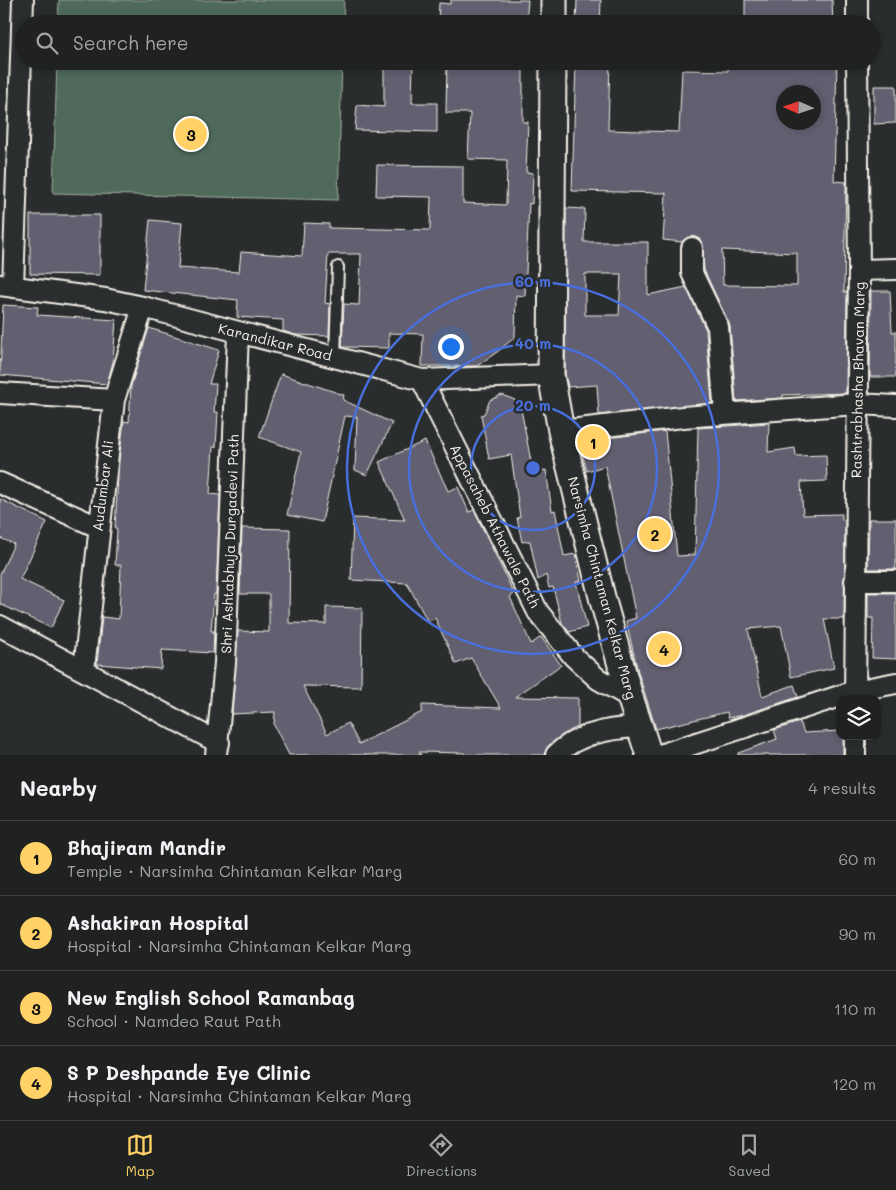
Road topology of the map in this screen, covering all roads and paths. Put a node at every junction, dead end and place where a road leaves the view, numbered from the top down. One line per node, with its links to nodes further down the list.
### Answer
1 (23, 0): 4 (street)
2 (554, 0): 5 (street)
3 (857, 0): 6 (street)
4 (22, 15)
5 (554, 15)
6 (857, 15)
7 (19, 70): 14 (street)
8 (554, 70): 18 (street, Narsimha Chintaman Kelkar Marg)
9 (857, 70): 13 (street, Rashtrabhasha Bhavan Marg)
10 (692, 248): 24 (street)
11 (338, 267): 17 (lane)
12 (896, 269): 13 (street)
13 (859, 270): 22 (street, Rashtrabhasha Bhavan Marg)
14 (7, 286): 15 (street, Karandikar Road)
15 (143, 307): 16 (street, Karandikar Road); 21 (street, Audumbar Ali)
16 (238, 333): 17 (street, Karandikar Road); 38 (street, Shri Ashtabhuja Durgadevi Path)
17 (335, 357): 19 (street, Karandikar Road)
18 (551, 375): 19 (street, Karandikar Road); 25 (street, Narsimha Chintaman Kelkar Marg)
19 (422, 380): 34 (street, Appasaheb Athawale Path)
20 (0, 393): 21 (street)
21 (114, 400): 27 (street, Audumbar Ali)
22 (857, 404): 23 (street); 24 (street); 28 (street, Rashtrabhasha Bhavan Marg)
23 (896, 406)
24 (725, 414): 25 (street)
25 (561, 431): 34 (street, Narsimha Chintaman Kelkar Marg)
26 (0, 483): 27 (street)
27 (98, 527): 31 (street, Audumbar Ali)
28 (855, 581): 29 (street); 33 (street, Rashtrabhasha Bhavan Marg)
29 (896, 581)
30 (0, 626): 31 (street)
31 (84, 668): 38 (street)
32 (896, 683): 33 (street)
33 (855, 695)
34 (630, 696): 36 (street, Narsimha Chintaman Kelkar Marg)
35 (836, 701): 41 (street)
36 (640, 727): 39 (street); 40 (street, Narsimha Chintaman Kelkar Marg)
37 (855, 740): 42 (street)
38 (218, 749)
39 (556, 755)
40 (649, 755)
41 (660, 755)
42 (855, 755)

